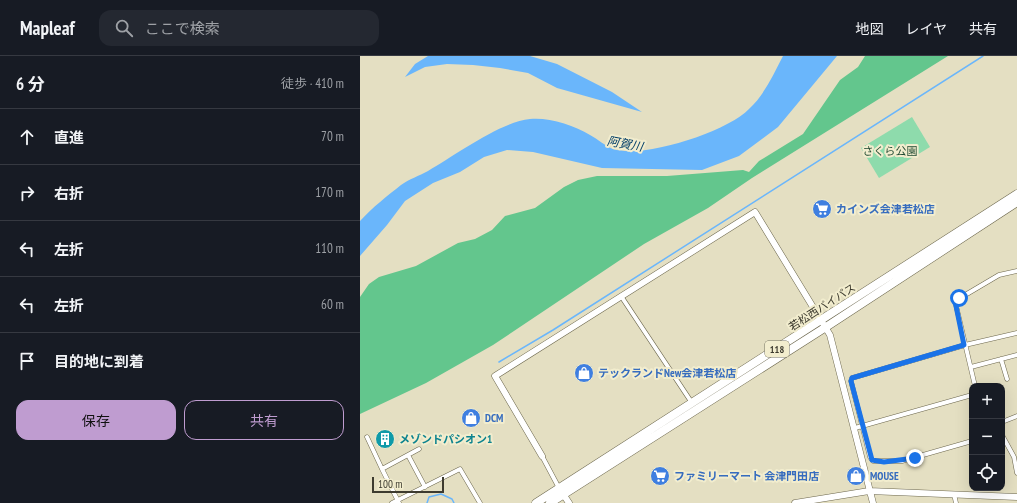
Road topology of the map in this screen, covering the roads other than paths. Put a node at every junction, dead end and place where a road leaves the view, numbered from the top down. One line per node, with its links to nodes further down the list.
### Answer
1 (1017, 194): 5 (highway, 若松西バイパス / 118)
2 (1017, 202): 5 (highway, 若松西バイパス / 118)
3 (1017, 271): 7 (street)
4 (621, 296): 5 (street); 14 (street); 24 (street)
5 (824, 324): 14 (highway, 若松西バイパス / 118); 18 (street); 30 (highway, 若松西バイパス / 118)
6 (1017, 333): 7 (street)
7 (964, 345): 10 (street); 17 (street)
8 (1017, 354): 9 (street)
9 (1001, 359): 10 (street); 11 (street)
10 (971, 367): 12 (street)
11 (1007, 379)
12 (974, 383)
13 (969, 396): 17 (street)
14 (693, 403): 30 (highway, 若松西バイパス / 118)
15 (1017, 416): 16 (street)
16 (1005, 421)
17 (863, 426): 18 (street); 21 (street)
18 (855, 428): 29 (street)
19 (367, 437): 26 (street)
20 (1005, 440): 25 (street)
21 (969, 442)
22 (419, 449): 23 (street)
23 (408, 455): 26 (street); 28 (street)
24 (542, 456): 30 (street)
25 (1016, 458): 27 (street)
26 (382, 469): 33 (street)
27 (1017, 472)
28 (425, 487): 33 (street); 35 (street)
29 (870, 490): 31 (street); 39 (street); 40 (street)
30 (562, 491): 36 (highway, 若松西バイパス / 118); 37 (highway, 若松西バイパス / 118); 38 (street)
31 (954, 494): 32 (street); 41 (street)
32 (1017, 497)
33 (398, 502): 34 (street)
34 (392, 503)
35 (480, 503)
36 (536, 503)
37 (550, 503)
38 (569, 503)
39 (795, 503)
40 (873, 503)
41 (956, 503)

